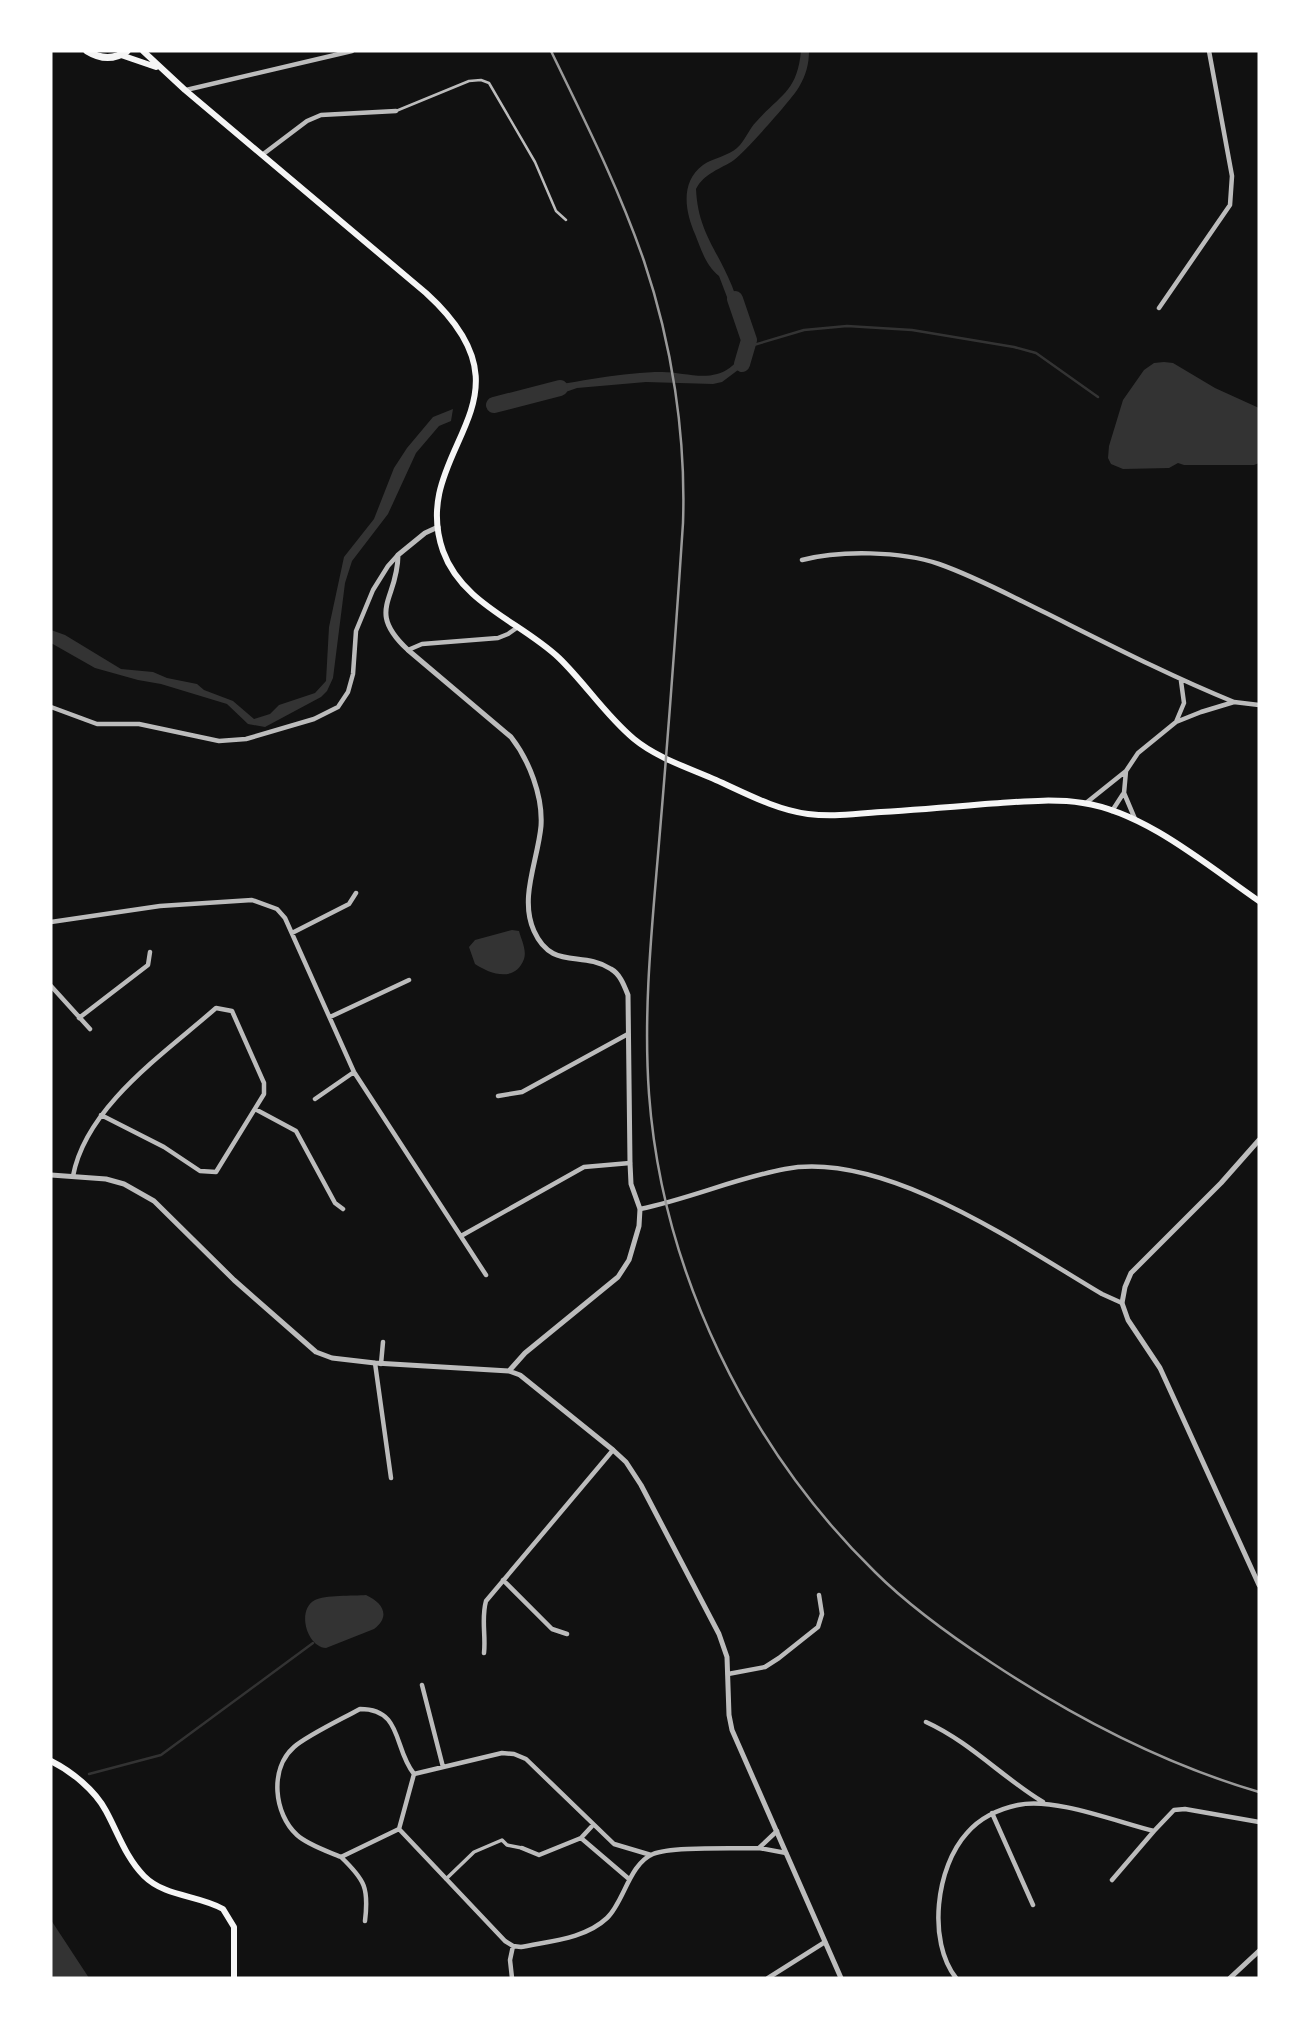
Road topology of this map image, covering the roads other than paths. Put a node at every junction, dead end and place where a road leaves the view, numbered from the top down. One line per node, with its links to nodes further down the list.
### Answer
1 (87, 51): 5 (main road)
2 (144, 51): 6 (main road)
3 (352, 51): 7 (street)
4 (1209, 51): 11 (street)
5 (124, 53): 6 (main road)
6 (161, 69): 7 (main road)
7 (185, 90): 9 (main road)
8 (396, 111): 9 (street); 10 (lane)
9 (261, 155): 12 (main road)
10 (566, 220)
11 (1159, 308)
12 (438, 527): 13 (street); 15 (main road)
13 (398, 555): 16 (street); 20 (street)
14 (802, 560): 17 (street)
15 (517, 627): 16 (street); 24 (main road)
16 (408, 650): 37 (street)
17 (1181, 680): 18 (street); 21 (street)
18 (1234, 702): 19 (street); 21 (street)
19 (1259, 705)
20 (51, 707)
21 (1176, 722): 22 (street)
22 (1126, 771): 23 (street); 24 (street)
23 (1124, 793): 25 (street); 26 (street)
24 (1086, 803): 25 (main road)
25 (1112, 811): 26 (main road)
26 (1136, 819): 28 (main road)
27 (356, 893): 30 (street)
28 (1259, 901)
29 (51, 922): 30 (street)
30 (292, 933): 34 (street)
31 (150, 952): 35 (street)
32 (409, 980): 34 (street)
33 (51, 986): 35 (street)
34 (330, 1017): 38 (street)
35 (79, 1018): 36 (street)
36 (90, 1029)
37 (628, 1034): 39 (street); 44 (street)
38 (354, 1072): 40 (street); 49 (street)
39 (498, 1096)
40 (315, 1099)
41 (255, 1109): 42 (street); 42 (street); 47 (street)
42 (101, 1115): 46 (street)
43 (1259, 1140): 51 (street)
44 (629, 1163): 48 (street); 49 (street)
45 (51, 1174): 46 (street)
46 (73, 1176): 53 (street)
47 (343, 1209)
48 (640, 1209): 51 (street); 54 (street)
49 (461, 1236): 50 (street)
50 (486, 1275)
51 (1122, 1303): 58 (street)
52 (383, 1342): 53 (street)
53 (378, 1364): 54 (street); 56 (street)
54 (509, 1371): 55 (street)
55 (613, 1450): 57 (street); 62 (street)
56 (391, 1478)
57 (503, 1580): 60 (street); 61 (street)
58 (1259, 1585)
59 (819, 1595): 62 (street)
60 (567, 1634)
61 (484, 1653)
62 (727, 1674): 73 (street)
63 (422, 1685): 66 (street)
64 (926, 1722): 68 (street)
65 (51, 1760): 89 (main road)
66 (443, 1767): 67 (street); 71 (street)
67 (414, 1774): 72 (street); 80 (street)
68 (1044, 1802): 69 (street); 74 (street)
69 (992, 1813): 84 (street); 93 (street)
70 (1259, 1822): 74 (street)
71 (593, 1825): 75 (street); 79 (street)
72 (399, 1829): 80 (street); 81 (street)
73 (777, 1832): 77 (street); 78 (street)
74 (1154, 1832): 83 (street)
75 (581, 1839): 76 (street); 82 (street)
76 (522, 1848): 81 (street)
77 (759, 1848): 78 (street); 79 (street)
78 (787, 1853): 86 (street)
79 (651, 1855): 82 (street)
80 (341, 1857): 85 (street)
81 (446, 1879): 87 (street)
82 (629, 1879): 87 (street)
83 (1112, 1881)
84 (1032, 1905)
85 (365, 1921)
86 (825, 1942): 91 (street); 92 (street)
87 (513, 1946): 90 (street)
88 (1259, 1951): 94 (street)
89 (234, 1978)
90 (512, 1978)
91 (768, 1978)
92 (841, 1978)
93 (956, 1978)
94 (1230, 1978)

